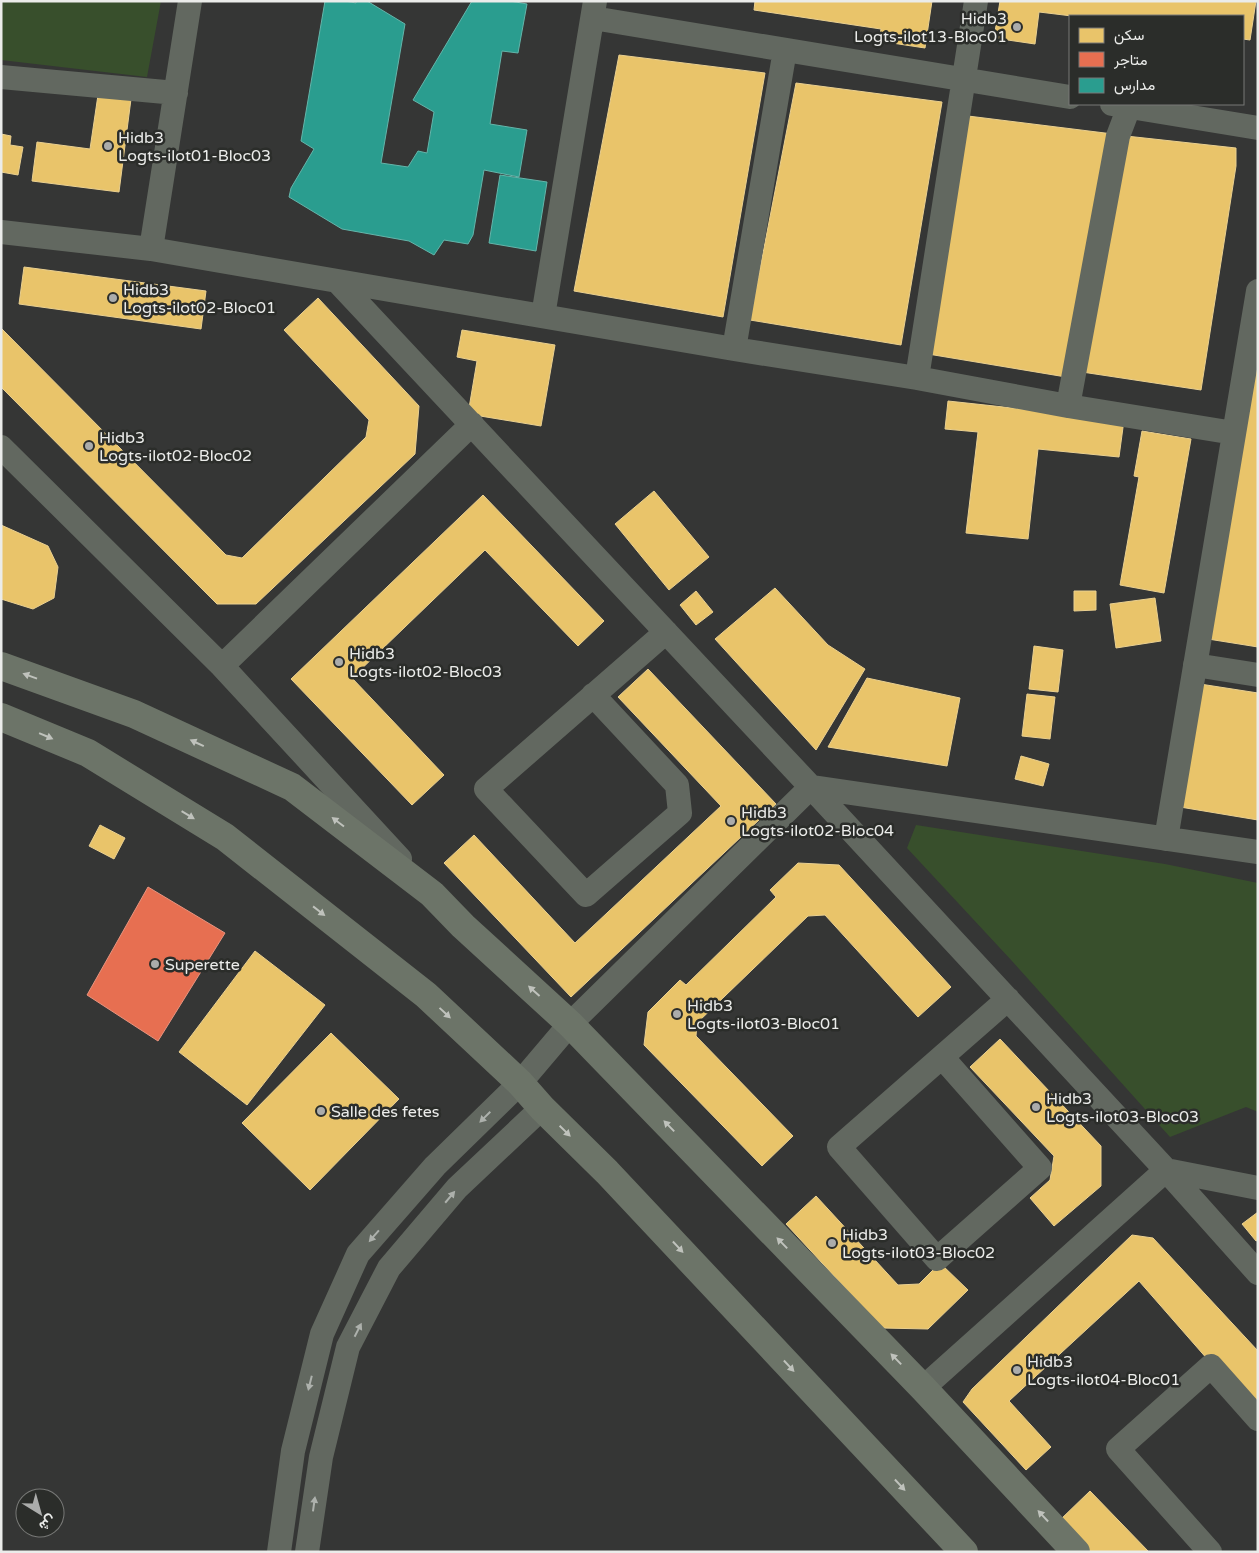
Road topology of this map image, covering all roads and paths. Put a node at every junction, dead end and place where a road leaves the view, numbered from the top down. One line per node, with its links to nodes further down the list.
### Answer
1 (190, 1): 7 (street)
2 (976, 1): 6 (street)
3 (594, 10): 4 (street); 15 (street)
4 (785, 50): 6 (street); 16 (street)
5 (1, 77): 7 (street)
6 (965, 80): 8 (street); 17 (street)
7 (176, 93): 12 (street)
8 (1069, 97)
9 (1120, 105): 10 (street); 18 (street)
10 (1258, 128)
11 (1, 232): 12 (street)
12 (151, 249): 13 (street)
13 (338, 282): 15 (street); 19 (street)
14 (1258, 291): 20 (street)
15 (543, 316): 16 (street)
16 (734, 349): 17 (street)
17 (917, 378): 18 (street)
18 (1068, 406): 20 (street)
19 (472, 424): 22 (street); 25 (street)
20 (1234, 433): 23 (street)
21 (6, 457): 25 (street)
22 (666, 632): 27 (street); 29 (street)
23 (1195, 665): 26 (street); 30 (street)
24 (1, 666): 32 (street, one-way to 24)
25 (222, 666): 32 (street)
26 (1258, 675)
27 (594, 695): 27 (street)
28 (1, 717): 36 (street, one-way to 36)
29 (811, 786): 30 (street); 33 (street); 34 (street)
30 (1166, 838): 31 (street)
31 (1258, 852)
32 (432, 894): 34 (street, one-way to 32)
33 (1008, 999): 35 (street); 38 (street)
34 (570, 1024): 36 (street); 41 (street, one-way to 34)
35 (942, 1057): 35 (street)
36 (520, 1083): 37 (street); 43 (street, one-way to 43)
37 (542, 1108): 44 (street, one-way to 37); 45 (street, one-way to 45)
38 (1166, 1170): 39 (street); 40 (street); 41 (street)
39 (1258, 1188)
40 (1258, 1273)
41 (923, 1388): 46 (street, one-way to 41)
42 (1258, 1419): 47 (street)
43 (279, 1552)
44 (308, 1552)
45 (964, 1552)
46 (1076, 1552)
47 (1210, 1552)

